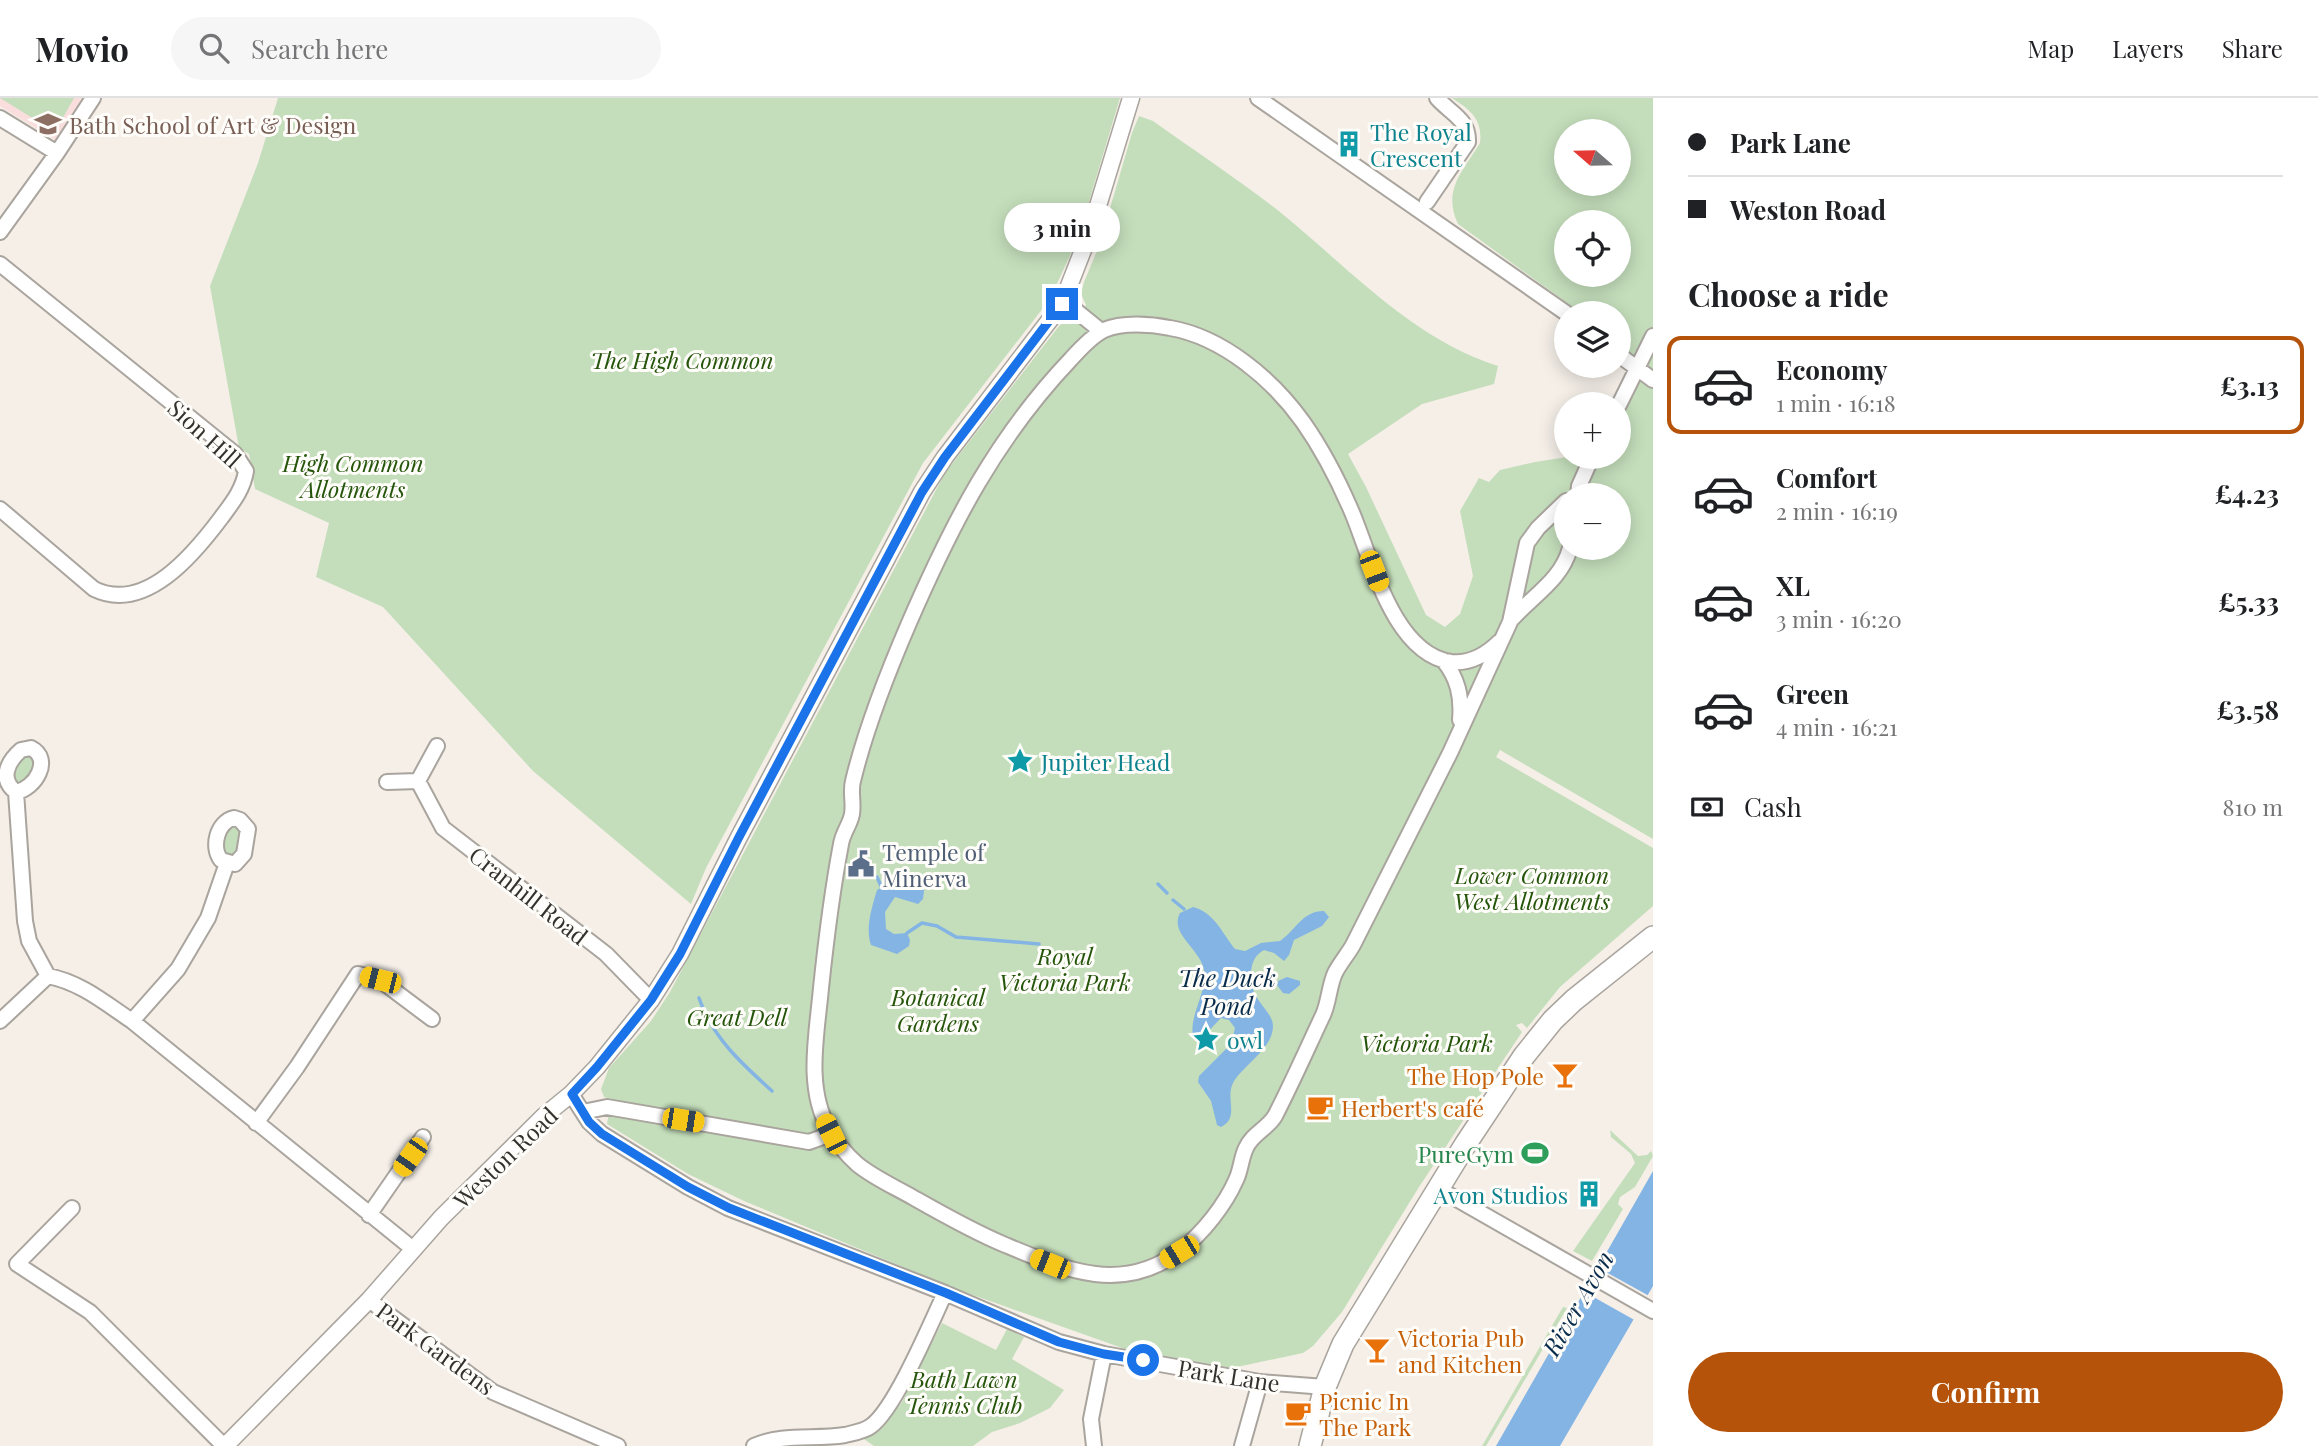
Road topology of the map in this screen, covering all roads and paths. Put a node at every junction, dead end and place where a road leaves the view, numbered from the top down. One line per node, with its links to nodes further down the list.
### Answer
1 (93, 98): 6 (street)
2 (1131, 98): 10 (street, Weston Road)
3 (1258, 98): 11 (street)
4 (1437, 98): 7 (street)
5 (0, 118): 6 (street)
6 (57, 153): 8 (street)
7 (1427, 202)
8 (0, 232)
9 (0, 264): 18 (street, Sion Hill)
10 (1064, 301): 12 (street); 32 (street, Weston Road)
11 (1554, 305)
12 (1101, 331): 23 (street); 39 (street)
13 (1653, 336): 15 (street)
14 (1631, 364): 15 (street)
15 (1637, 368): 16 (street); 17 (street)
16 (1653, 380)
17 (1625, 392)
18 (0, 509)
19 (1554, 513): 21 (street)
20 (1566, 560): 21 (street)
21 (1510, 622): 22 (street)
22 (1500, 640): 23 (street); 24 (street)
23 (1443, 660): 24 (street)
24 (1458, 736): 39 (street)
25 (438, 746): 26 (street)
26 (418, 781): 27 (street); 32 (street, Cranhill Road)
27 (387, 782)
28 (16, 792): 31 (street)
29 (227, 863): 35 (street)
30 (1653, 937): 41 (main road)
31 (48, 976): 34 (street); 35 (street)
32 (651, 1000): 36 (street, Weston Road)
33 (432, 1019): 38 (street)
34 (0, 1021)
35 (132, 1021): 38 (street)
36 (572, 1094): 37 (street, Park Lane); 44 (street, Weston Road)
37 (583, 1112): 39 (street); 45 (street, Park Lane)
38 (256, 1123): 43 (street)
39 (831, 1134)
40 (423, 1137): 43 (street)
41 (1439, 1189): 47 (street); 50 (main road)
42 (72, 1208): 51 (street)
43 (369, 1215): 44 (street)
44 (413, 1249): 46 (street, Weston Road)
45 (946, 1293): 48 (street, Park Lane); 53 (street)
46 (369, 1300): 51 (street, Weston Road); 52 (street, Park Gardens)
47 (1653, 1311)
48 (1104, 1354): 49 (street, Park Lane); 54 (street)
49 (1260, 1382): 50 (street, Park Lane); 55 (street)
50 (1325, 1387): 56 (main road)
51 (225, 1446)
52 (618, 1446)
53 (754, 1446)
54 (1094, 1446)
55 (1242, 1446)
56 (1310, 1446)

